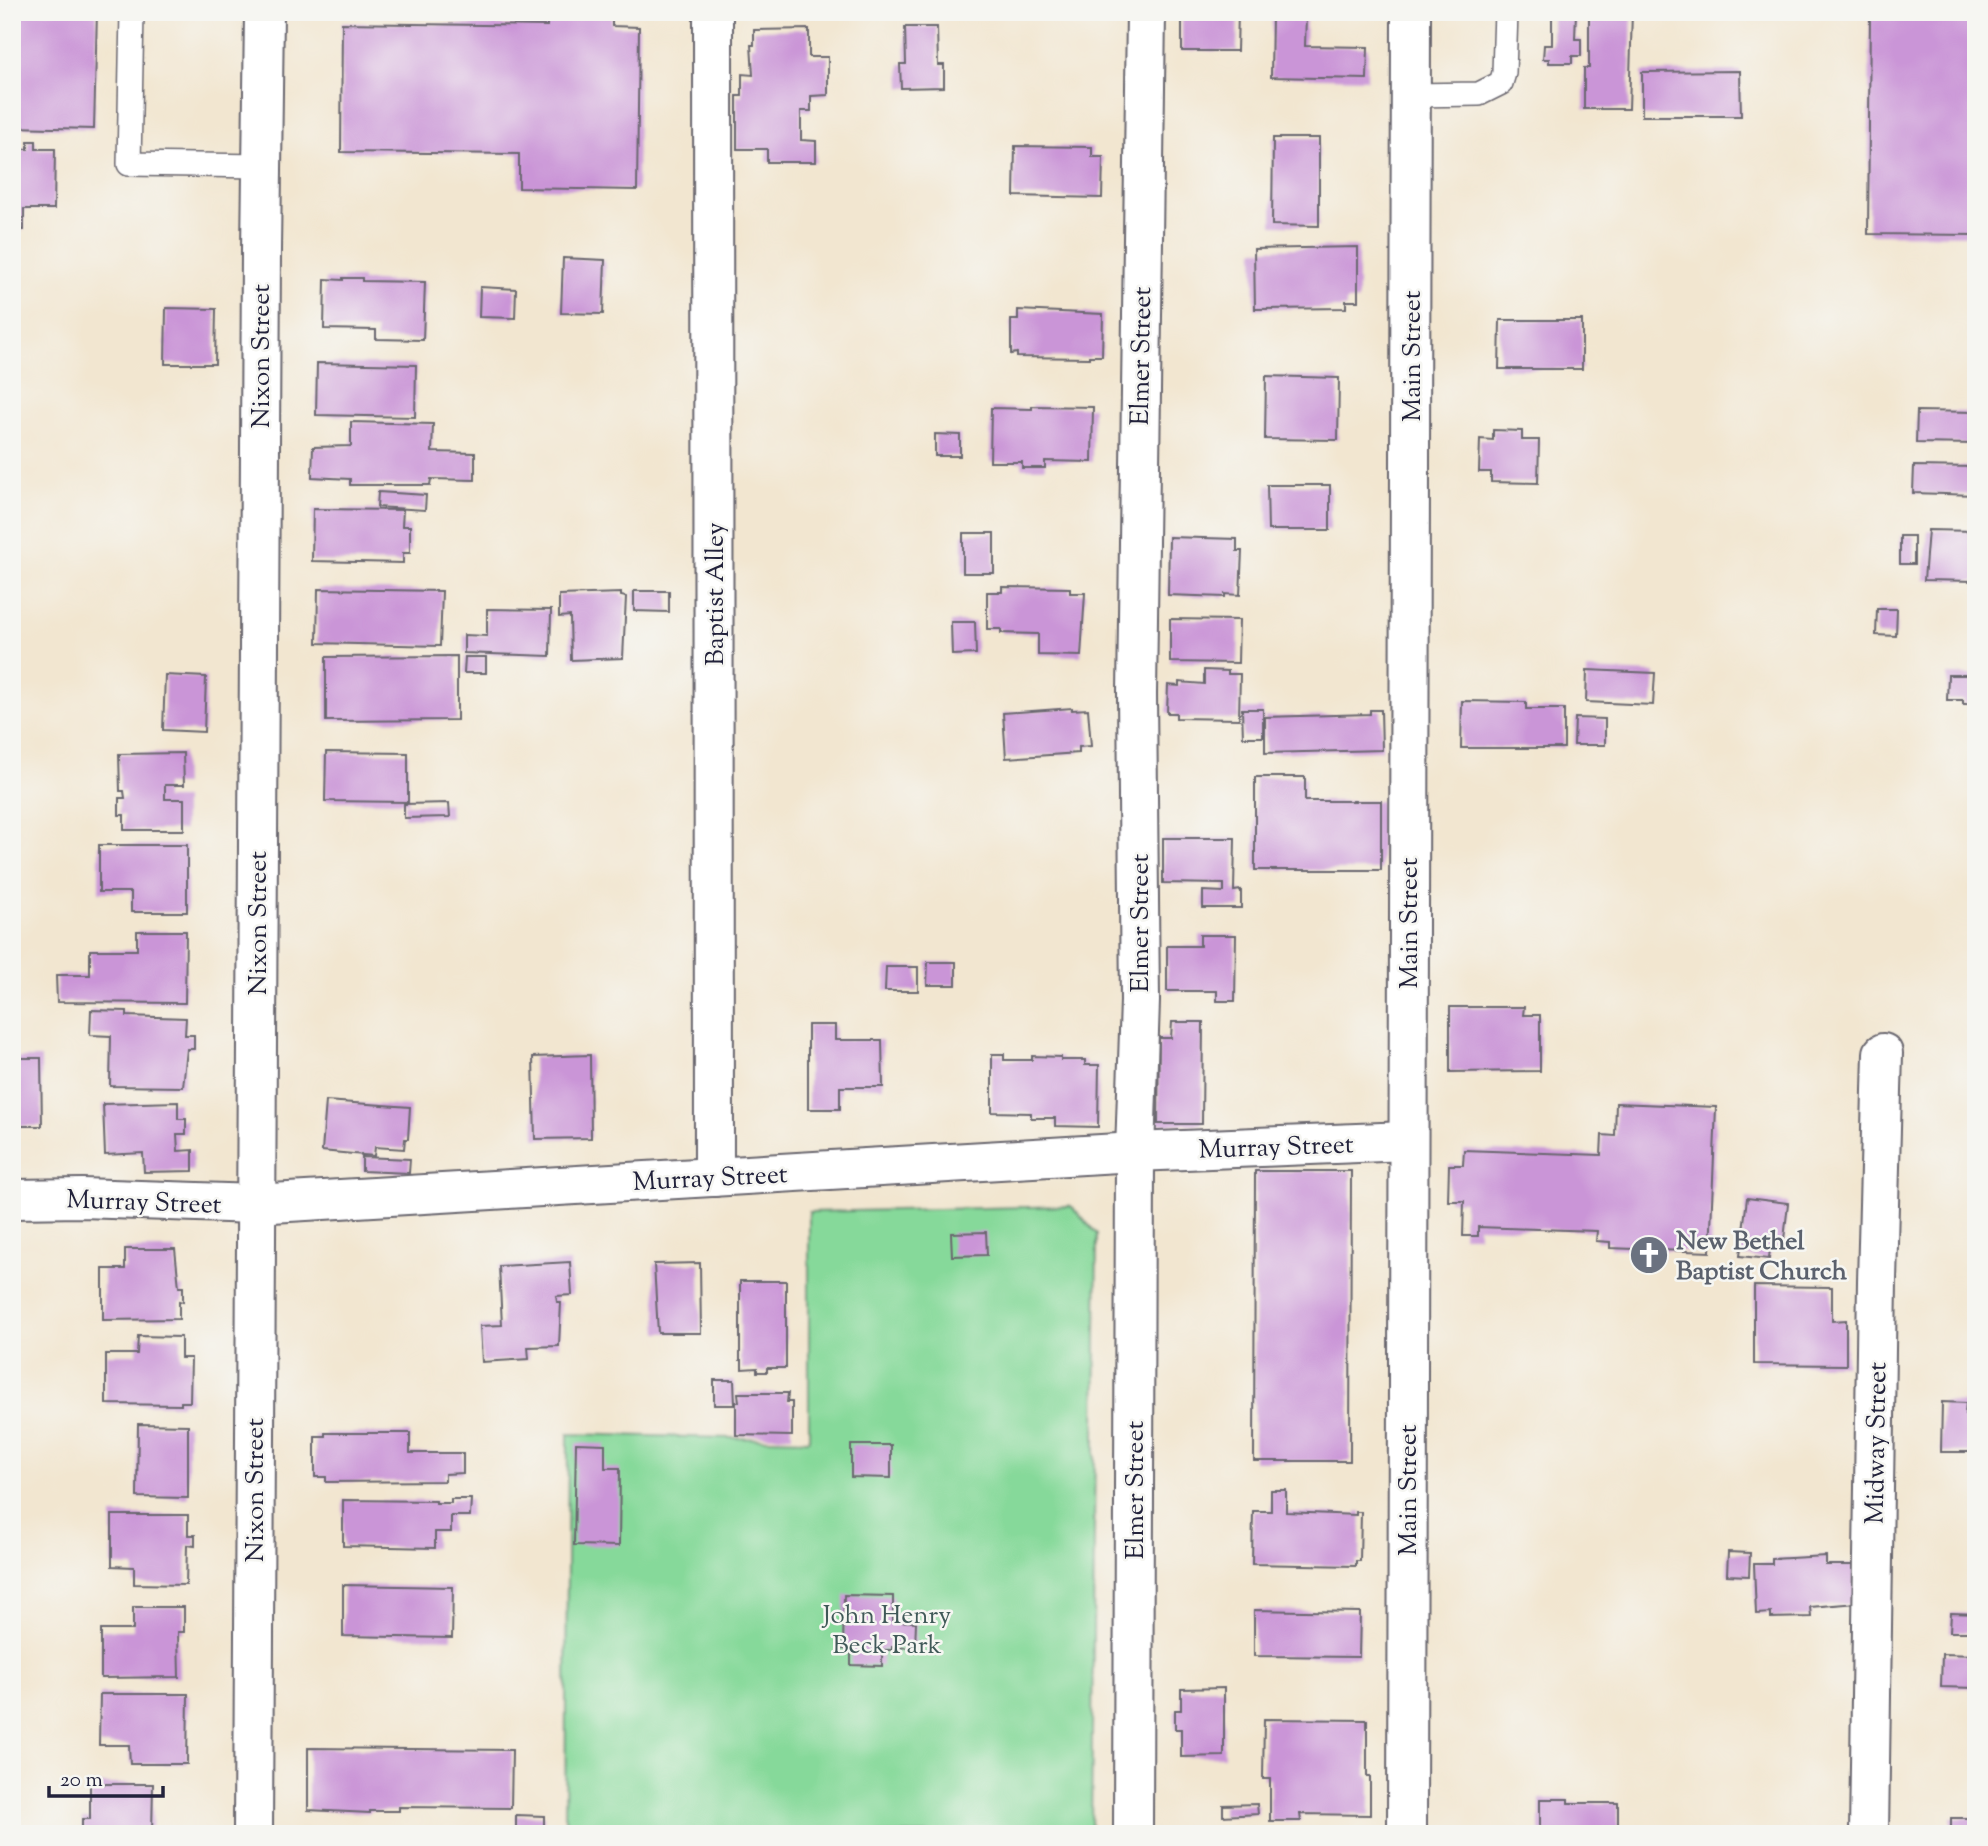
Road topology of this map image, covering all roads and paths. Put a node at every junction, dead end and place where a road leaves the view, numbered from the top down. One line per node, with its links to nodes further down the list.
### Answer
1 (132, 12): 8 (lane)
2 (264, 12): 8 (street, Nixon Street)
3 (713, 12): 12 (street, Baptist Alley)
4 (1146, 12): 11 (street, Elmer Street)
5 (1411, 12): 7 (street, Main Street)
6 (1506, 12): 7 (lane)
7 (1411, 95): 10 (street, Main Street)
8 (262, 166): 14 (street, Nixon Street)
9 (1883, 1053): 18 (street, Midway Street)
10 (1407, 1141): 11 (street, Murray Street); 17 (street, Main Street)
11 (1135, 1152): 12 (street, Murray Street); 16 (street, Elmer Street)
12 (714, 1177): 14 (street, Murray Street)
13 (12, 1199): 14 (street, Murray Street)
14 (255, 1205): 15 (street, Nixon Street)
15 (253, 1834)
16 (1133, 1834)
17 (1406, 1834)
18 (1869, 1834)

